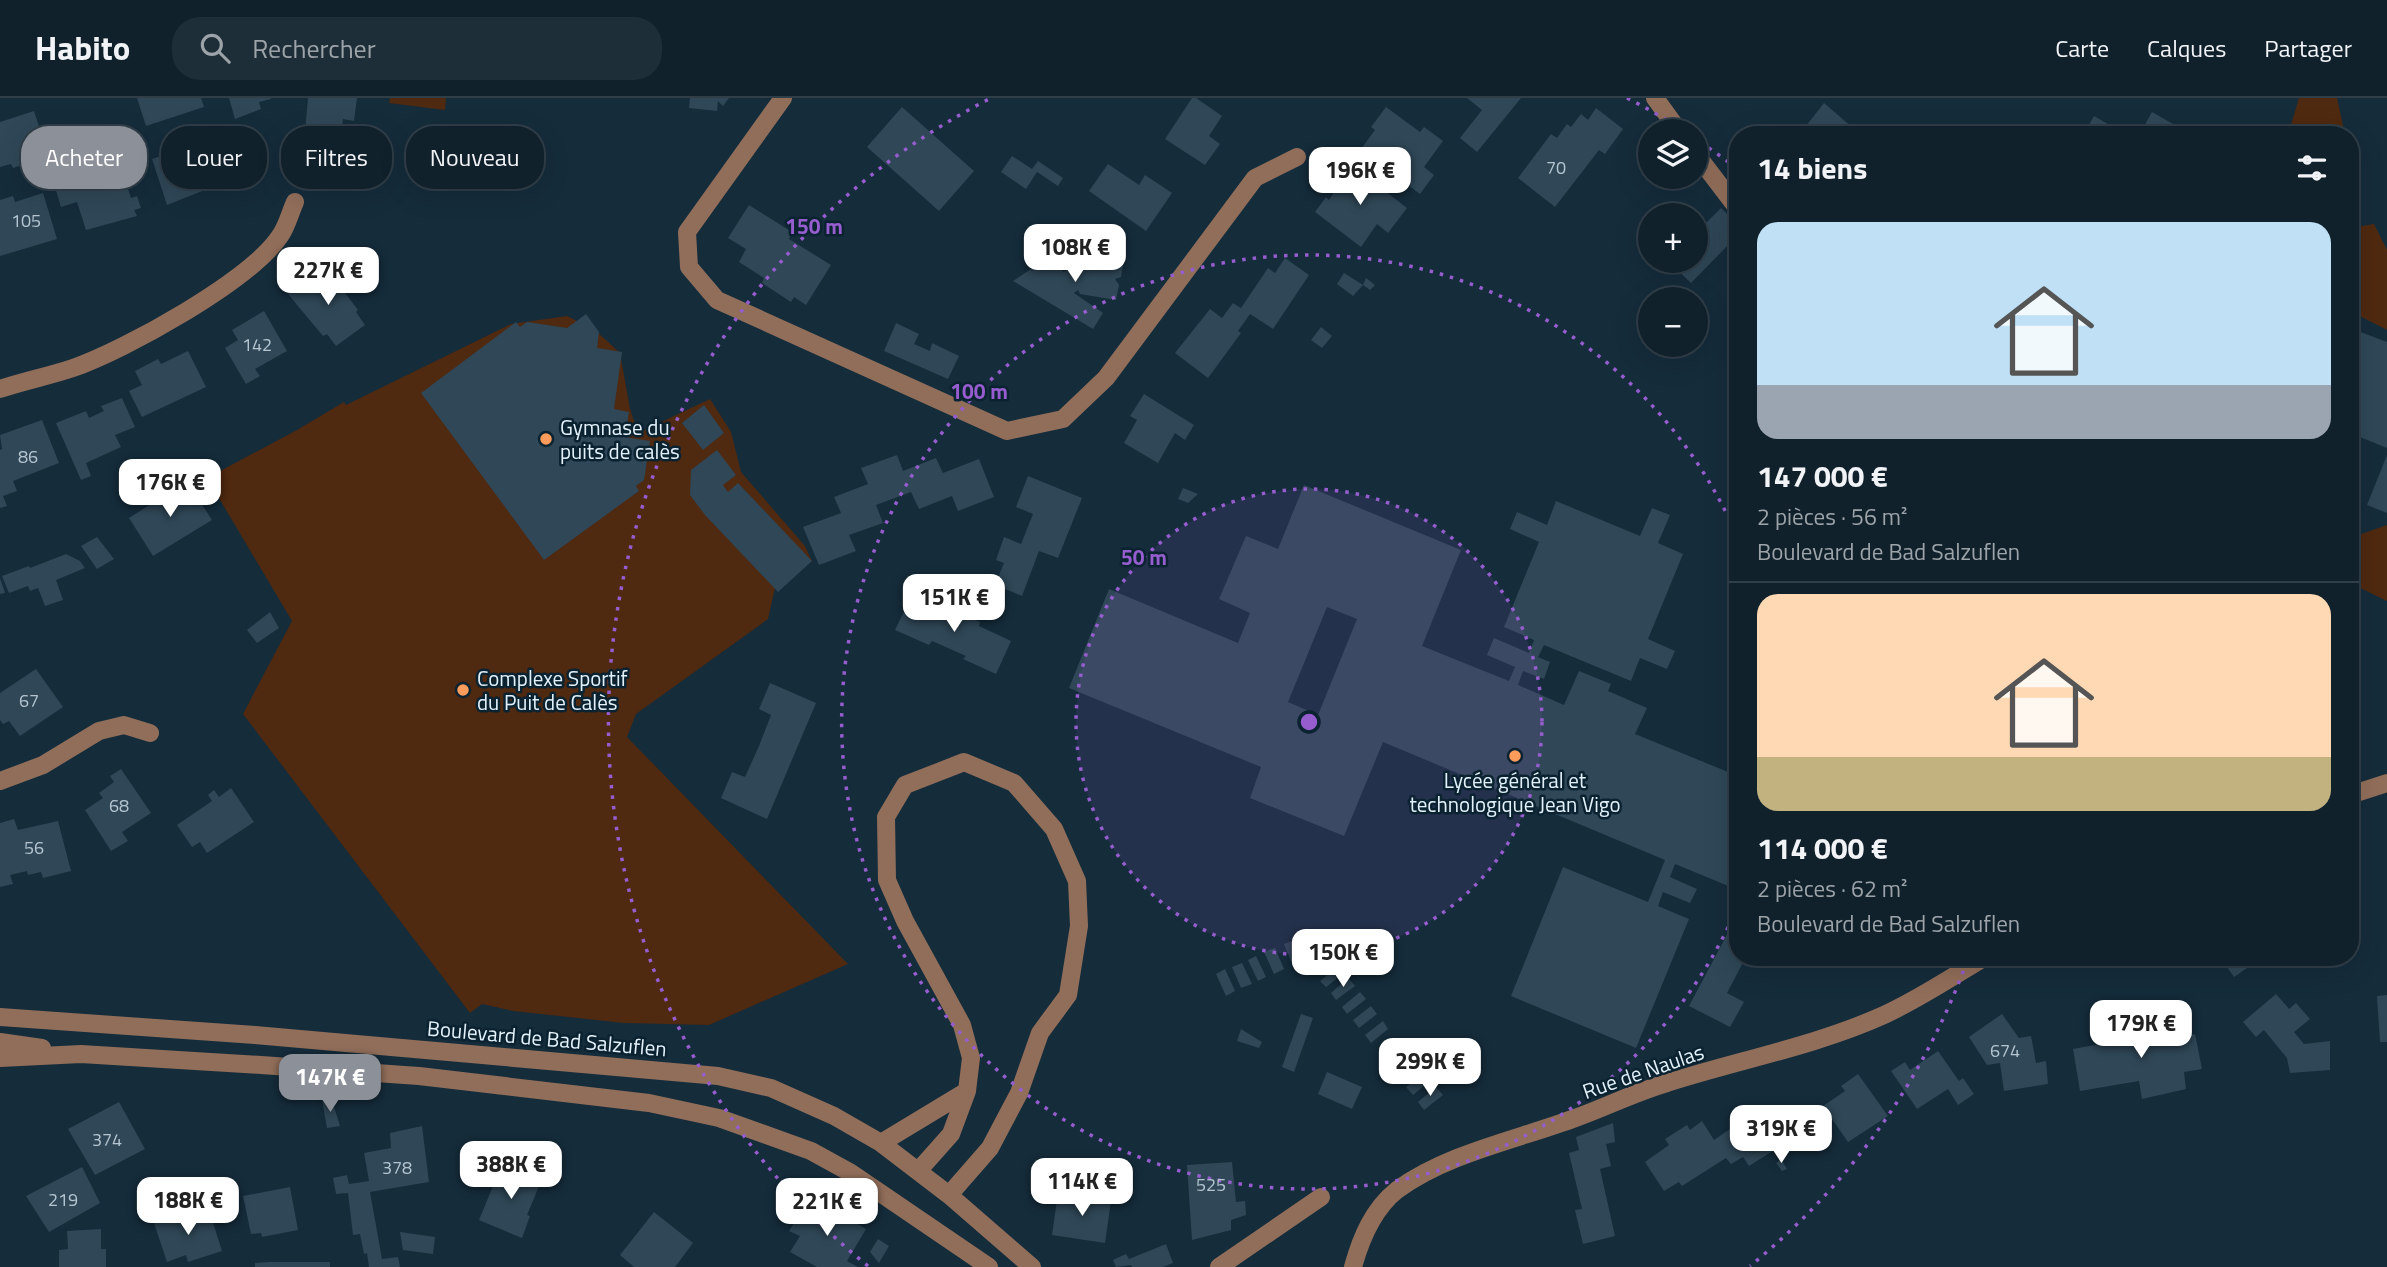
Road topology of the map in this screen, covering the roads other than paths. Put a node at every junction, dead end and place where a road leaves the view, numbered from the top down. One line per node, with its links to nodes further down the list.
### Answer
1 (783, 98): 4 (street)
2 (1655, 98): 3 (street)
3 (1670, 119)
4 (1297, 157)
5 (1708, 170): 6 (street)
6 (1729, 197)
7 (295, 201): 8 (street)
8 (0, 388)
9 (150, 733): 10 (street)
10 (0, 781)
11 (2387, 783): 12 (street)
12 (2359, 792)
13 (1969, 966): 26 (street, Rue de Naulas)
14 (0, 1017): 19 (street, Boulevard de Bad Salzuflen)
15 (0, 1042): 16 (street)
16 (80, 1054): 17 (street); 24 (street)
17 (0, 1058)
18 (967, 1091): 19 (street); 20 (street); 21 (street)
19 (881, 1143): 20 (street, Boulevard de Bad Salzuflen)
20 (919, 1170): 21 (street, Boulevard de Bad Salzuflen)
21 (949, 1195): 23 (street, Boulevard de Bad Salzuflen)
22 (1321, 1197): 25 (street)
23 (1024, 1264)
24 (989, 1267)
25 (1219, 1267)
26 (1353, 1267)

